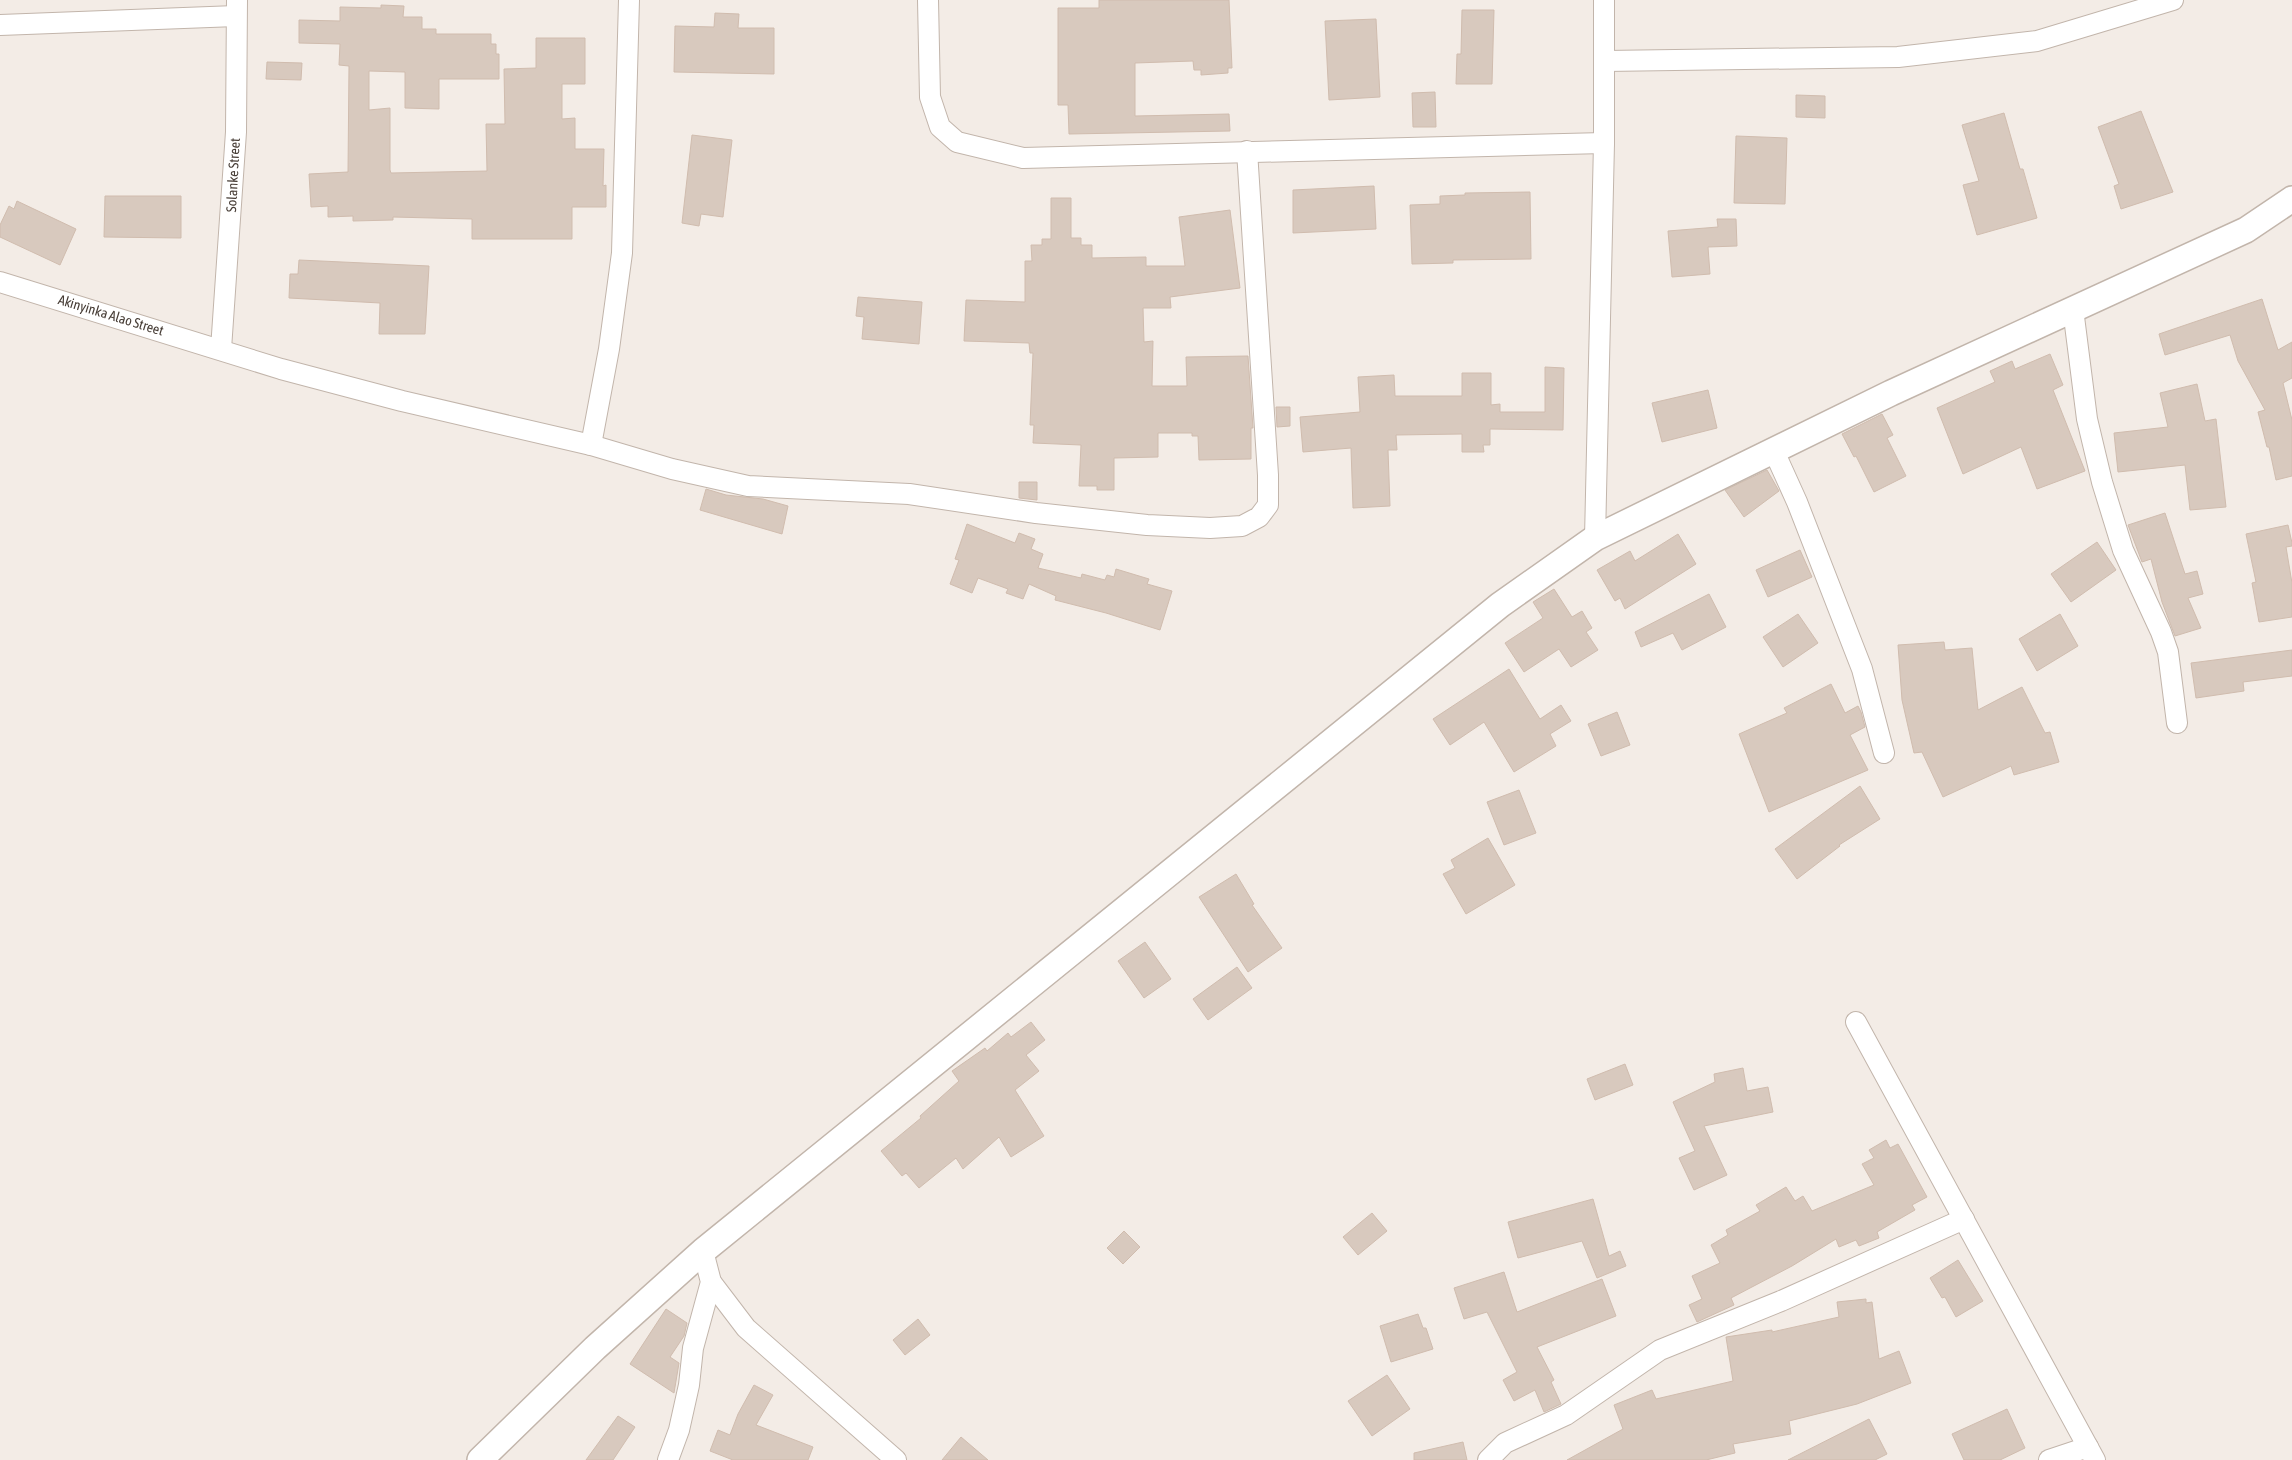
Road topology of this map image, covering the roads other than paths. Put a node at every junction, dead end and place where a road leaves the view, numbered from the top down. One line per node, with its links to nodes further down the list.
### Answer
1 (629, 0): 14 (street)
2 (928, 0): 9 (street)
3 (1604, 0): 7 (street)
4 (2173, 0): 7 (street)
5 (236, 8): 6 (street); 13 (street, Solanke Street)
6 (0, 25)
7 (1605, 61): 8 (street)
8 (1604, 143): 9 (street); 16 (street)
9 (1247, 150): 14 (street, Akinyinka Alao Street)
10 (2292, 199): 12 (street)
11 (0, 282): 13 (street, Akinyinka Alao Street)
12 (2073, 309): 15 (street); 17 (street)
13 (221, 349): 14 (street, Akinyinka Alao Street)
14 (591, 445)
15 (1773, 449): 16 (street); 18 (street)
16 (1595, 538): 21 (street)
17 (2177, 723)
18 (1884, 753)
19 (1856, 1022): 20 (street)
20 (1964, 1219): 23 (street); 27 (street)
21 (703, 1251): 22 (street); 24 (street)
22 (711, 1282): 25 (street); 26 (street)
23 (2092, 1453): 28 (street)
24 (480, 1460)
25 (668, 1460)
26 (896, 1460)
27 (1488, 1460)
28 (2049, 1460)

